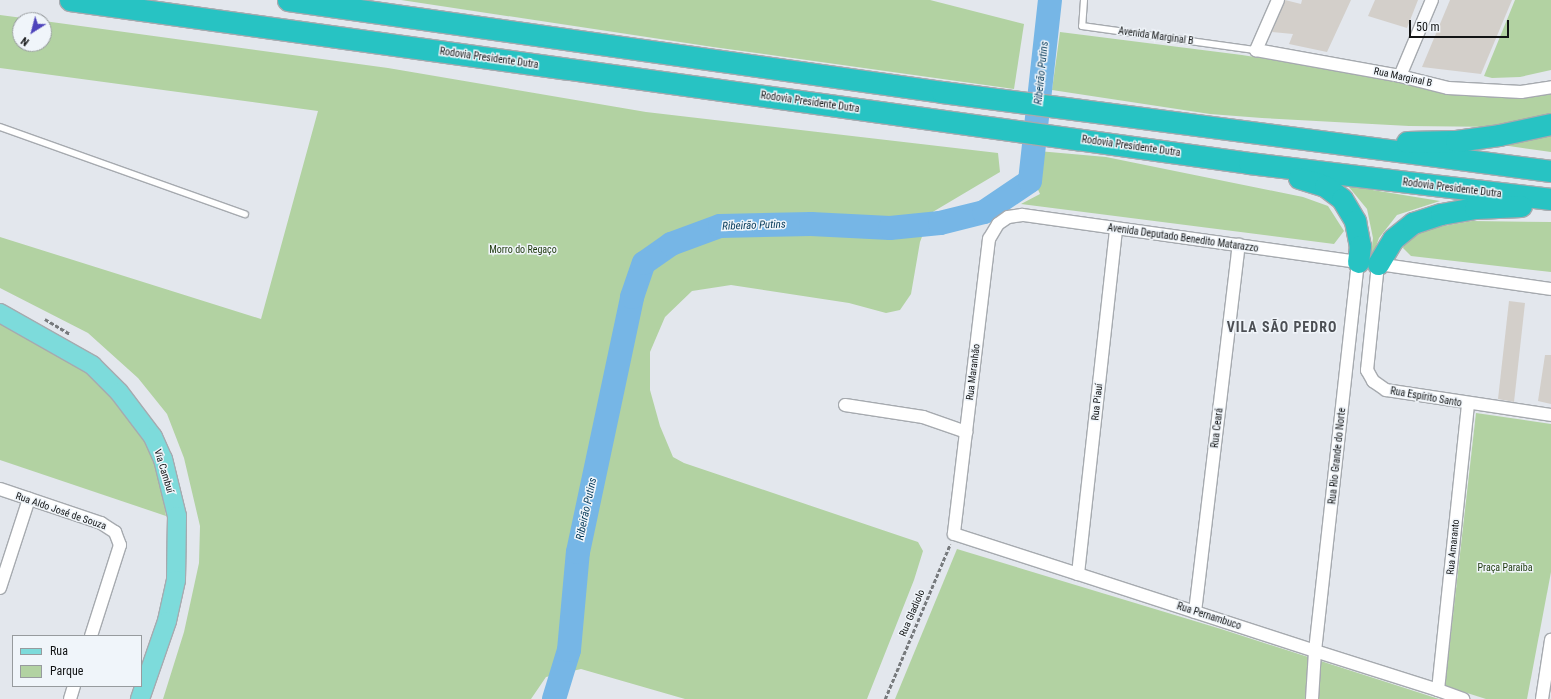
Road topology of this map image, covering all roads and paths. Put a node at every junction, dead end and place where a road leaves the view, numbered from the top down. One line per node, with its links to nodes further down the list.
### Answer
1 (70, 0): 12 (highway, Rodovia Presidente Dutra)
2 (288, 0): 11 (highway)
3 (1084, 0): 6 (lane, Avenida Marginal B)
4 (1278, 0): 6 (street)
5 (1432, 0): 7 (street)
6 (1256, 50): 7 (street, Rua Marginal B)
7 (1400, 76): 8 (street, Rua Marginal B)
8 (1551, 87)
9 (1551, 124): 11 (highway)
10 (0, 127): 16 (lane)
11 (1339, 144): 13 (highway)
12 (1249, 163): 14 (highway, Rodovia Presidente Dutra); 20 (highway)
13 (1551, 171)
14 (1551, 199)
15 (1551, 204): 20 (highway)
16 (245, 214)
17 (1008, 217): 18 (street, Avenida Deputado Benedito Matarazzo); 28 (street, Rua Maranhão)
18 (1116, 229): 19 (street, Avenida Deputado Benedito Matarazzo); 32 (street, Rua Piauí)
19 (1239, 245): 20 (street, Avenida Deputado Benedito Matarazzo); 34 (street, Rua Ceará)
20 (1368, 263): 21 (street, Avenida Deputado Benedito Matarazzo); 25 (street, Rua Espírito Santo); 37 (street, Rua Rio Grande do Norte)
21 (1551, 289)
22 (0, 313): 42 (main road, Via Cambuí)
23 (38, 316): 24 (path)
24 (74, 336)
25 (1468, 404): 27 (street, Rua Espírito Santo); 40 (street, Rua Amaranto)
26 (844, 405): 28 (street)
27 (1551, 415)
28 (966, 432): 31 (street, Rua Maranhão)
29 (0, 490): 30 (street, Rua Aldo José de Souza)
30 (29, 499): 33 (street); 35 (street, Rua Aldo José de Souza)
31 (954, 534): 32 (street, Rua Pernambuco); 43 (path, Rua Gladiolo)
32 (1078, 574): 34 (street, Rua Pernambuco)
33 (0, 588)
34 (1195, 612): 37 (street, Rua Pernambuco)
35 (91, 635)
36 (1551, 640): 38 (street)
37 (1315, 651): 40 (street, Rua Pernambuco); 44 (street, Rua Rio Grande do Norte)
38 (1549, 667): 46 (street)
39 (74, 687): 41 (street)
40 (1438, 690): 45 (street, Rua Pernambuco)
41 (70, 699)
42 (140, 699)
43 (885, 699)
44 (1312, 699)
45 (1463, 699)
46 (1542, 699)

